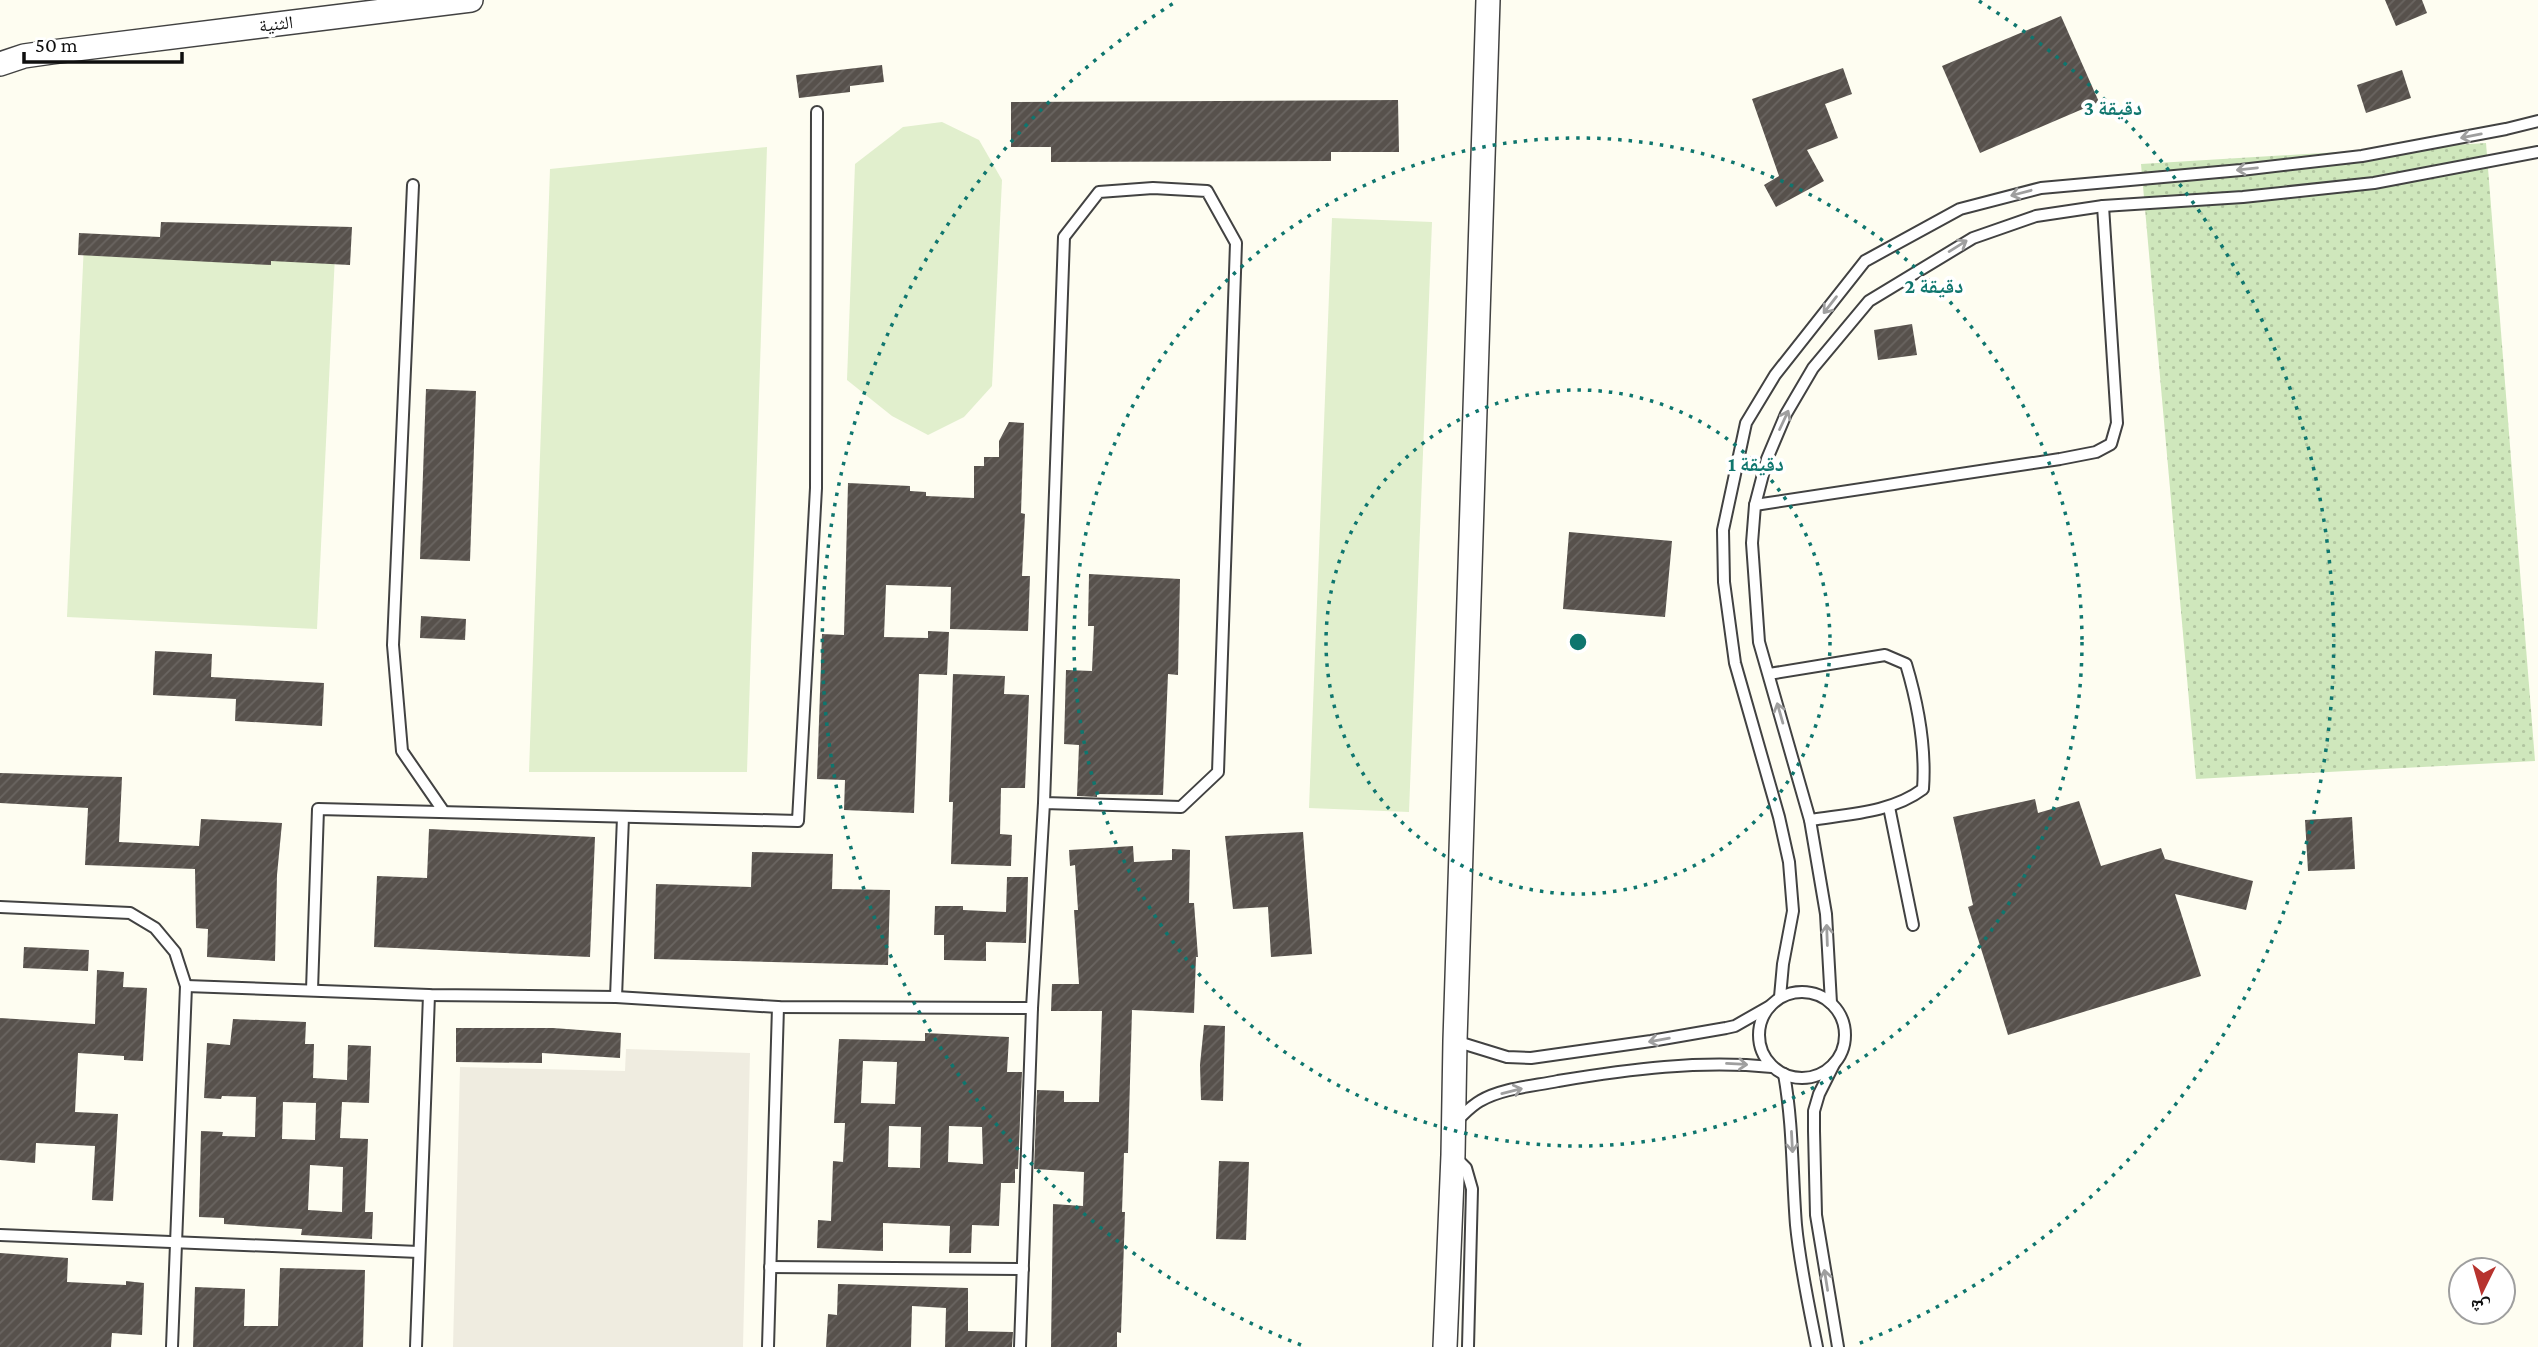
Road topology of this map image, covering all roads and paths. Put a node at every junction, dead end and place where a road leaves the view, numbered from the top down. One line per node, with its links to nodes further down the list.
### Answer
1 (471, 0): 3 (street, الثنية)
2 (1488, 0): 27 (street)
3 (0, 64)
4 (817, 112): 14 (lane)
5 (2538, 121): 22 (lane, one-way to 22)
6 (2538, 152): 8 (lane)
7 (413, 185): 13 (lane)
8 (2103, 205): 9 (lane, one-way to 8); 9 (lane)
9 (1755, 505): 10 (lane)
10 (1769, 674): 12 (lane); 15 (lane, one-way to 10)
11 (1044, 803): 11 (lane); 26 (lane)
12 (1889, 807): 15 (lane); 17 (lane)
13 (444, 812): 14 (lane); 19 (lane)
14 (623, 817): 21 (lane)
15 (1810, 820): 23 (lane, one-way to 15)
16 (0, 907): 18 (lane)
17 (1913, 925)
18 (186, 986): 19 (lane); 34 (lane)
19 (312, 990): 20 (lane)
20 (429, 995): 21 (lane); 35 (lane)
21 (616, 997): 25 (lane)
22 (1780, 997): 23 (lane); 24 (lane)
23 (1831, 1003): 28 (lane)
24 (1770, 1006): 27 (lane, one-way to 27); 29 (lane)
25 (778, 1007): 26 (lane); 36 (lane)
26 (1032, 1008): 37 (lane)
27 (1455, 1041): 31 (street)
28 (1834, 1065): 30 (lane); 45 (lane, one-way to 28)
29 (1772, 1067): 30 (lane); 31 (lane, one-way to 29)
30 (1784, 1074): 44 (lane, one-way to 44)
31 (1453, 1124): 32 (street)
32 (1454, 1156): 42 (street); 43 (lane)
33 (0, 1235): 34 (lane)
34 (176, 1243): 35 (lane); 38 (lane)
35 (419, 1252): 39 (lane)
36 (770, 1267): 37 (lane); 40 (lane)
37 (1023, 1269): 41 (lane)
38 (172, 1347)
39 (416, 1347)
40 (768, 1347)
41 (1020, 1347)
42 (1445, 1347)
43 (1468, 1347)
44 (1817, 1347)
45 (1838, 1347)

